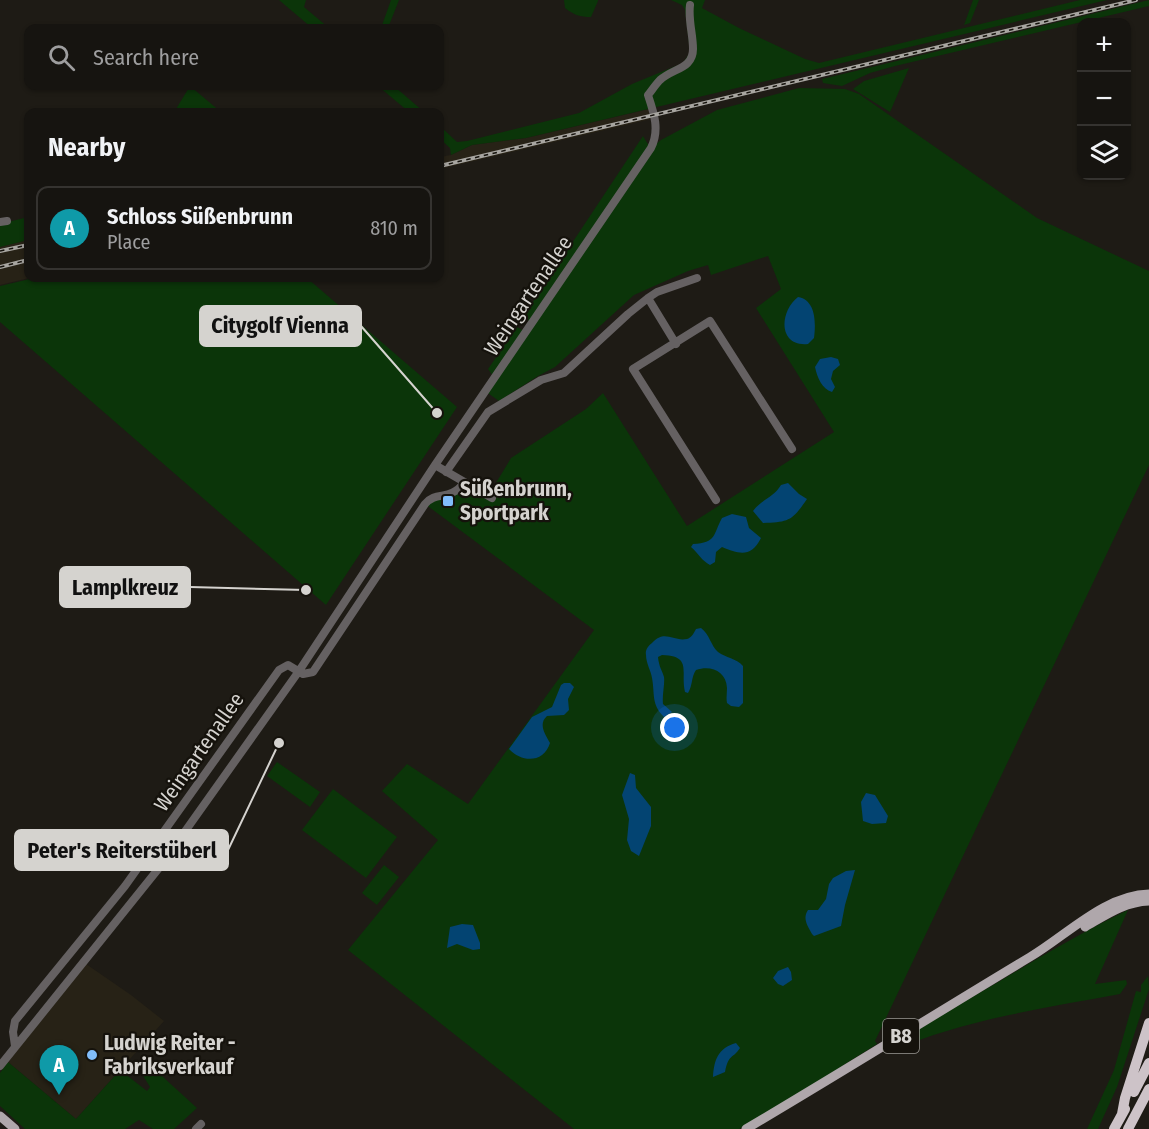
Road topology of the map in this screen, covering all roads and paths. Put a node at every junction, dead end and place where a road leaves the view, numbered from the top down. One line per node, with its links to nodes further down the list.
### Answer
1 (690, 5): 6 (street, Weingartenallee)
2 (697, 278): 3 (street)
3 (648, 298): 4 (street); 7 (street)
4 (676, 344): 5 (street); 10 (street)
5 (792, 449)
6 (435, 465): 7 (street); 11 (street, Weingartenallee)
7 (446, 472): 8 (street)
8 (464, 483): 9 (street); 12 (street, Weingartenallee)
9 (492, 498)
10 (716, 500)
11 (332, 621): 12 (street); 13 (street, Weingartenallee)
12 (342, 628): 13 (street, Weingartenallee)
13 (299, 671): 14 (street, Weingartenallee); 15 (street, Weingartenallee)
14 (229, 742): 15 (street); 20 (street, Weingartenallee)
15 (243, 751): 20 (street, Weingartenallee)
16 (1149, 894): 18 (main road, B8)
17 (1149, 901): 18 (main road, B8)
18 (1056, 941): 29 (main road, B8)
19 (1149, 1023): 25 (highway)
20 (15, 1046): 22 (street, Weingartenallee)
21 (1149, 1063): 25 (highway)
22 (0, 1066)
23 (1149, 1089): 27 (highway)
24 (1149, 1102): 27 (highway)
25 (1122, 1114): 30 (highway)
26 (0, 1116): 28 (main road)
27 (1134, 1117): 31 (highway)
28 (15, 1129)
29 (746, 1129)
30 (1114, 1129)
31 (1128, 1129)

